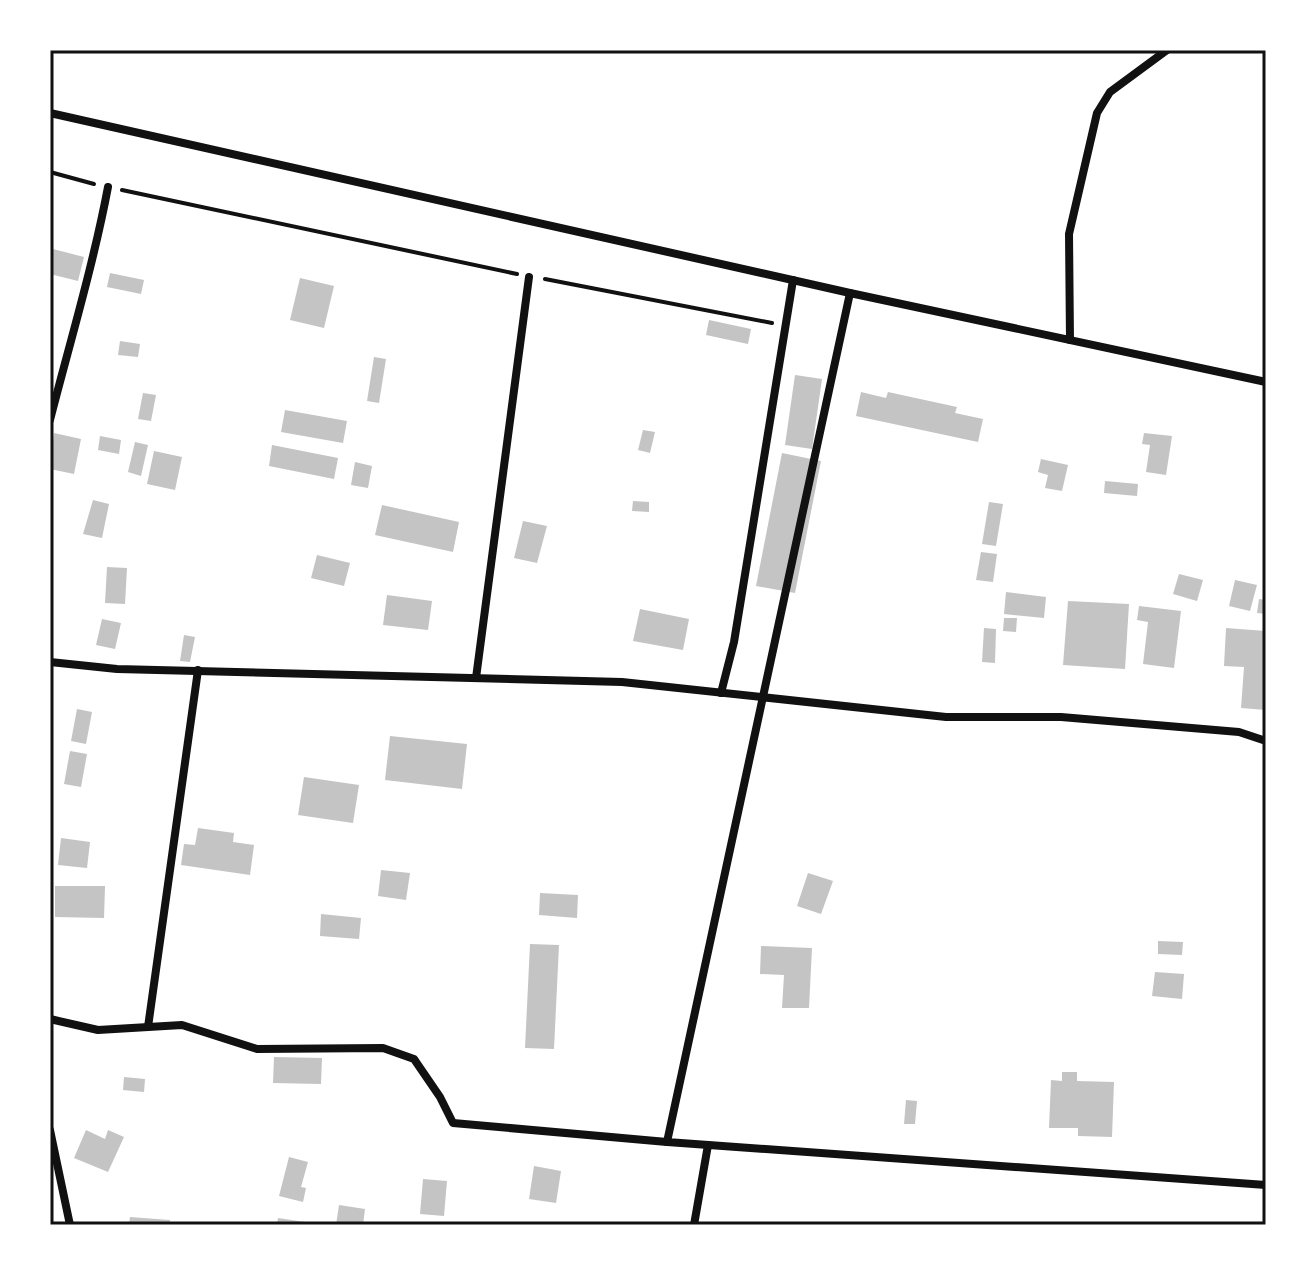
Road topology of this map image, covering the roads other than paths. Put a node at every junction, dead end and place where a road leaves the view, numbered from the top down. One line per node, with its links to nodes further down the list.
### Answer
1 (1167, 50): 7 (street)
2 (50, 113): 5 (street)
3 (108, 187): 9 (street)
4 (529, 277): 12 (street)
5 (793, 280): 6 (street); 13 (street)
6 (850, 293): 7 (street); 14 (street)
7 (1070, 340): 8 (street)
8 (1266, 382)
9 (50, 420)
10 (51, 663): 11 (street)
11 (198, 670): 12 (street); 17 (street)
12 (476, 678): 13 (street)
13 (721, 693): 14 (street)
14 (763, 697): 15 (street); 19 (street)
15 (1266, 741)
16 (50, 1019): 17 (street)
17 (148, 1027): 19 (street)
18 (50, 1130): 22 (street)
19 (667, 1142): 20 (street)
20 (708, 1145): 21 (street); 23 (street)
21 (1266, 1185)
22 (70, 1225)
23 (694, 1225)

